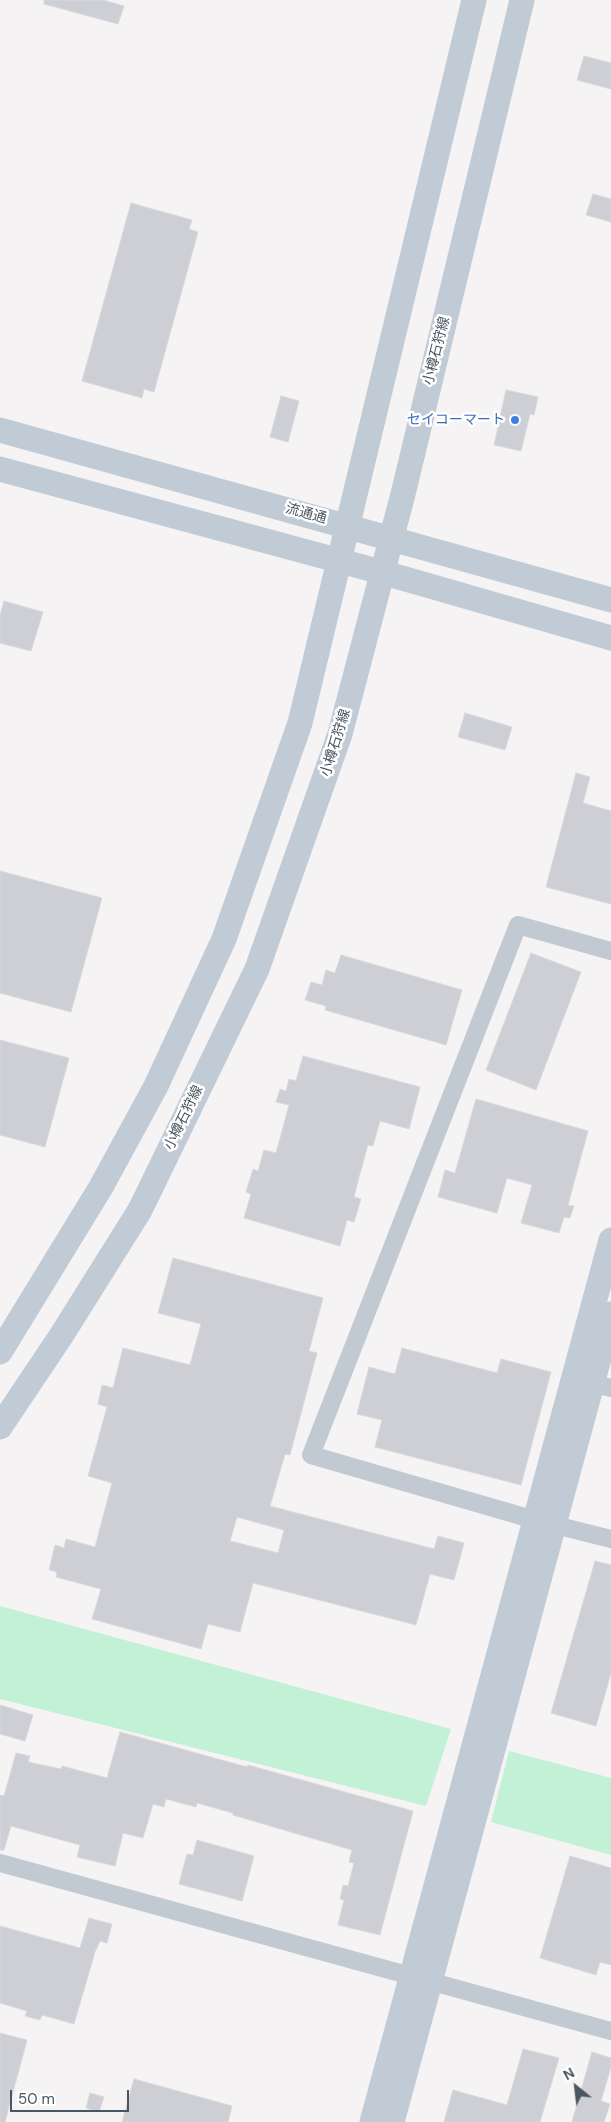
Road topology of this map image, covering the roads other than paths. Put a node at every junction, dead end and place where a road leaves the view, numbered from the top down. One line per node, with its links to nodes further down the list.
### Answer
1 (474, 0): 5 (main road)
2 (522, 0): 6 (main road, 小樽石狩線)
3 (0, 430): 5 (main road, 流通通)
4 (0, 469): 7 (main road)
5 (347, 526): 6 (main road, 流通通); 7 (main road)
6 (390, 539): 8 (main road, 小樽石狩線); 9 (main road, 流通通)
7 (340, 562): 8 (main road); 14 (main road)
8 (381, 572): 10 (main road); 16 (main road, 小樽石狩線)
9 (611, 600)
10 (611, 638)
11 (611, 951): 17 (street)
12 (611, 1243): 15 (main road)
13 (611, 1314): 15 (main road)
14 (0, 1352)
15 (592, 1383): 17 (main road)
16 (0, 1427)
17 (545, 1522): 18 (street); 20 (main road)
18 (611, 1539)
19 (0, 1863): 20 (street)
20 (421, 1977): 21 (street); 22 (main road); 23 (main road)
21 (611, 2031)
22 (372, 2122)
23 (392, 2122)

